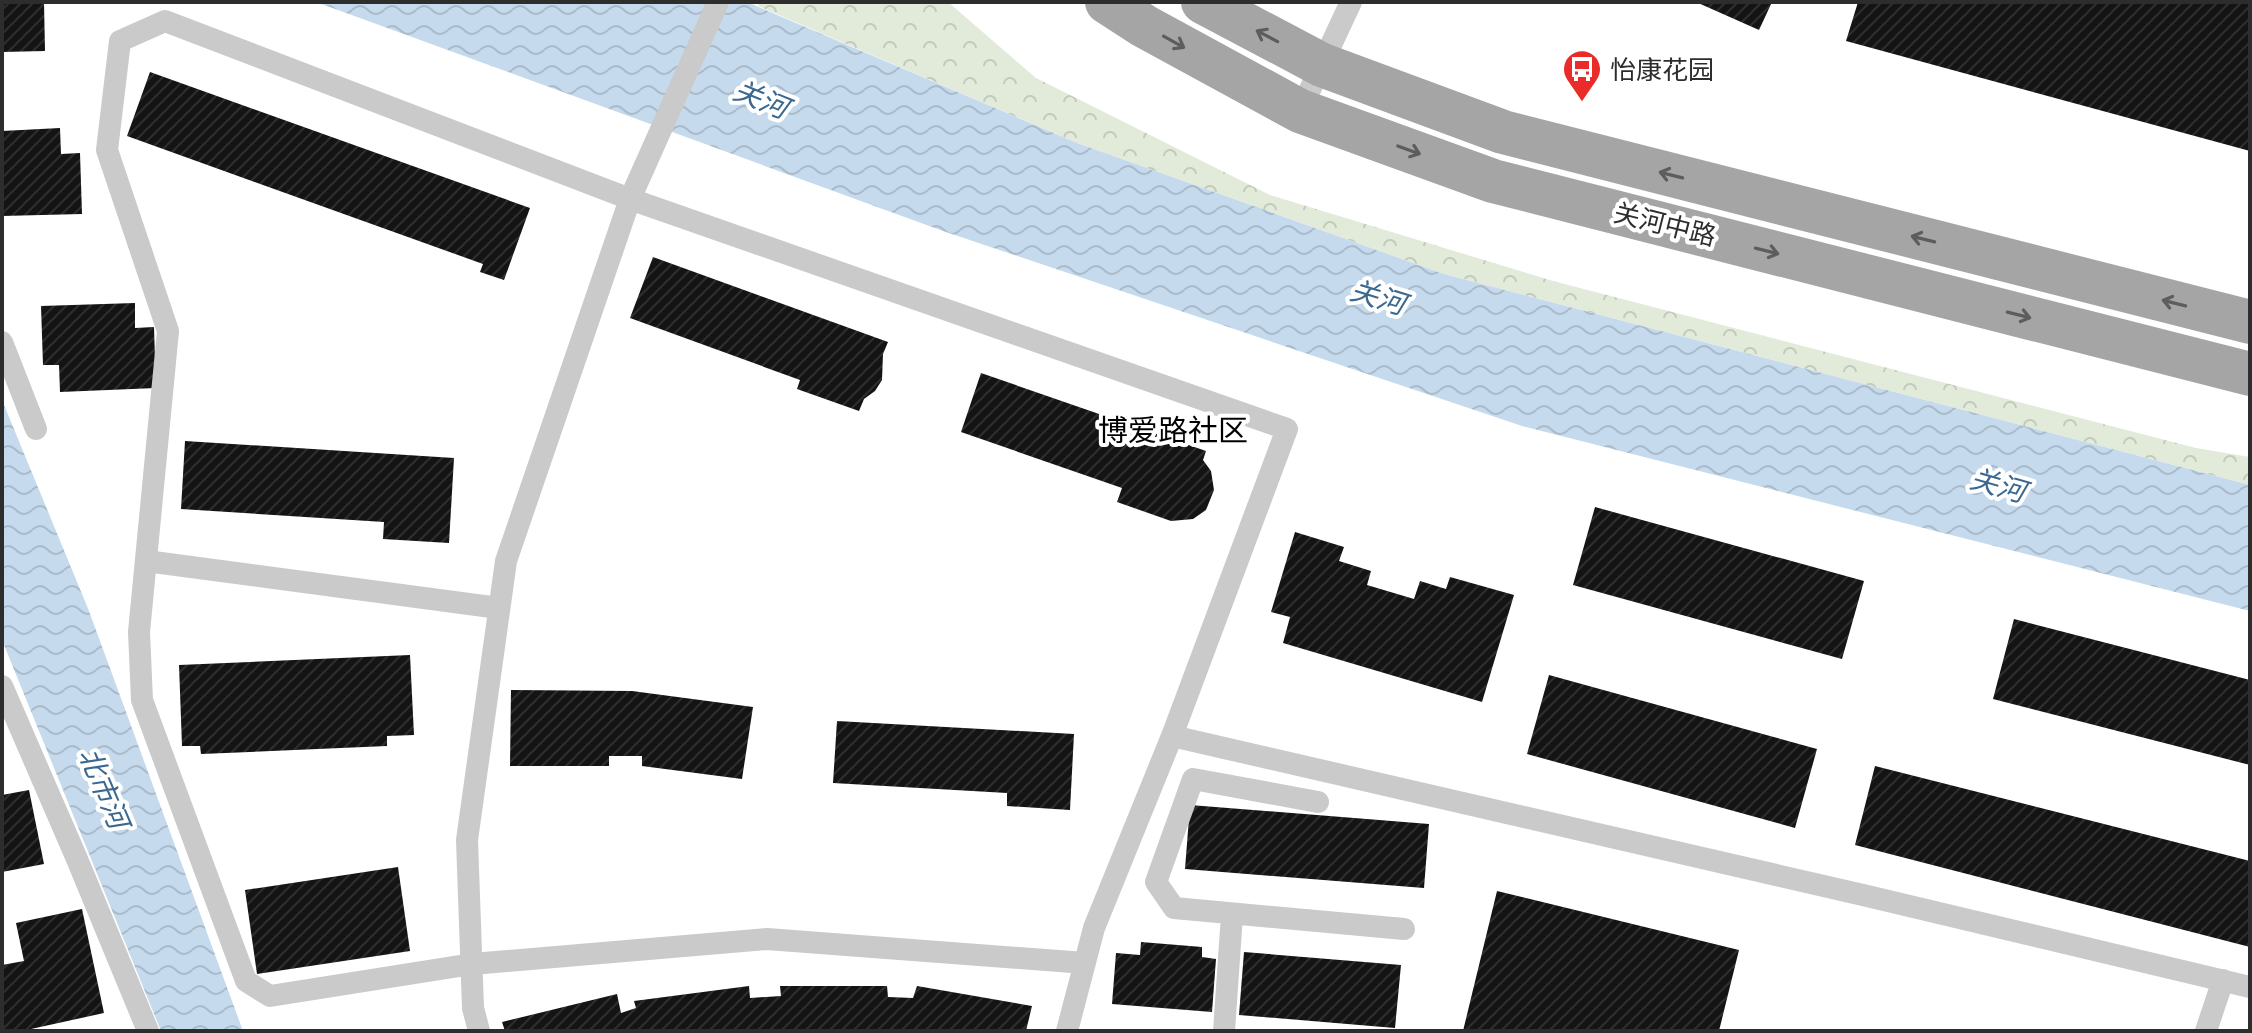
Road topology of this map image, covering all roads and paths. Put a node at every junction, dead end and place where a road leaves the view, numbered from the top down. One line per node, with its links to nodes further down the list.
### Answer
1 (718, 2): 7 (lane)
2 (1107, 2): 6 (main road, 关河中路, one-way to 6)
3 (1203, 2): 5 (main road, 关河中路, one-way to 3)
4 (1351, 2): 5 (lane)
5 (1322, 65): 6 (lane); 8 (main road, 关河中路, one-way to 5)
6 (1300, 111): 10 (main road, 关河中路, one-way to 10)
7 (630, 199): 12 (lane); 13 (lane); 15 (lane)
8 (2250, 322)
9 (2, 342): 11 (lane)
10 (2250, 374)
11 (36, 429)
12 (146, 561): 13 (lane); 20 (lane)
13 (499, 608): 20 (lane)
14 (2, 686): 23 (lane)
15 (1172, 736): 19 (lane); 21 (lane)
16 (1318, 802): 17 (lane)
17 (1232, 915): 18 (lane); 26 (lane)
18 (1404, 929)
19 (1085, 963): 20 (lane); 25 (lane)
20 (472, 964): 24 (lane)
21 (2223, 980): 22 (lane); 27 (lane)
22 (2250, 987)
23 (148, 1031)
24 (479, 1031)
25 (1067, 1031)
26 (1224, 1031)
27 (2206, 1031)

